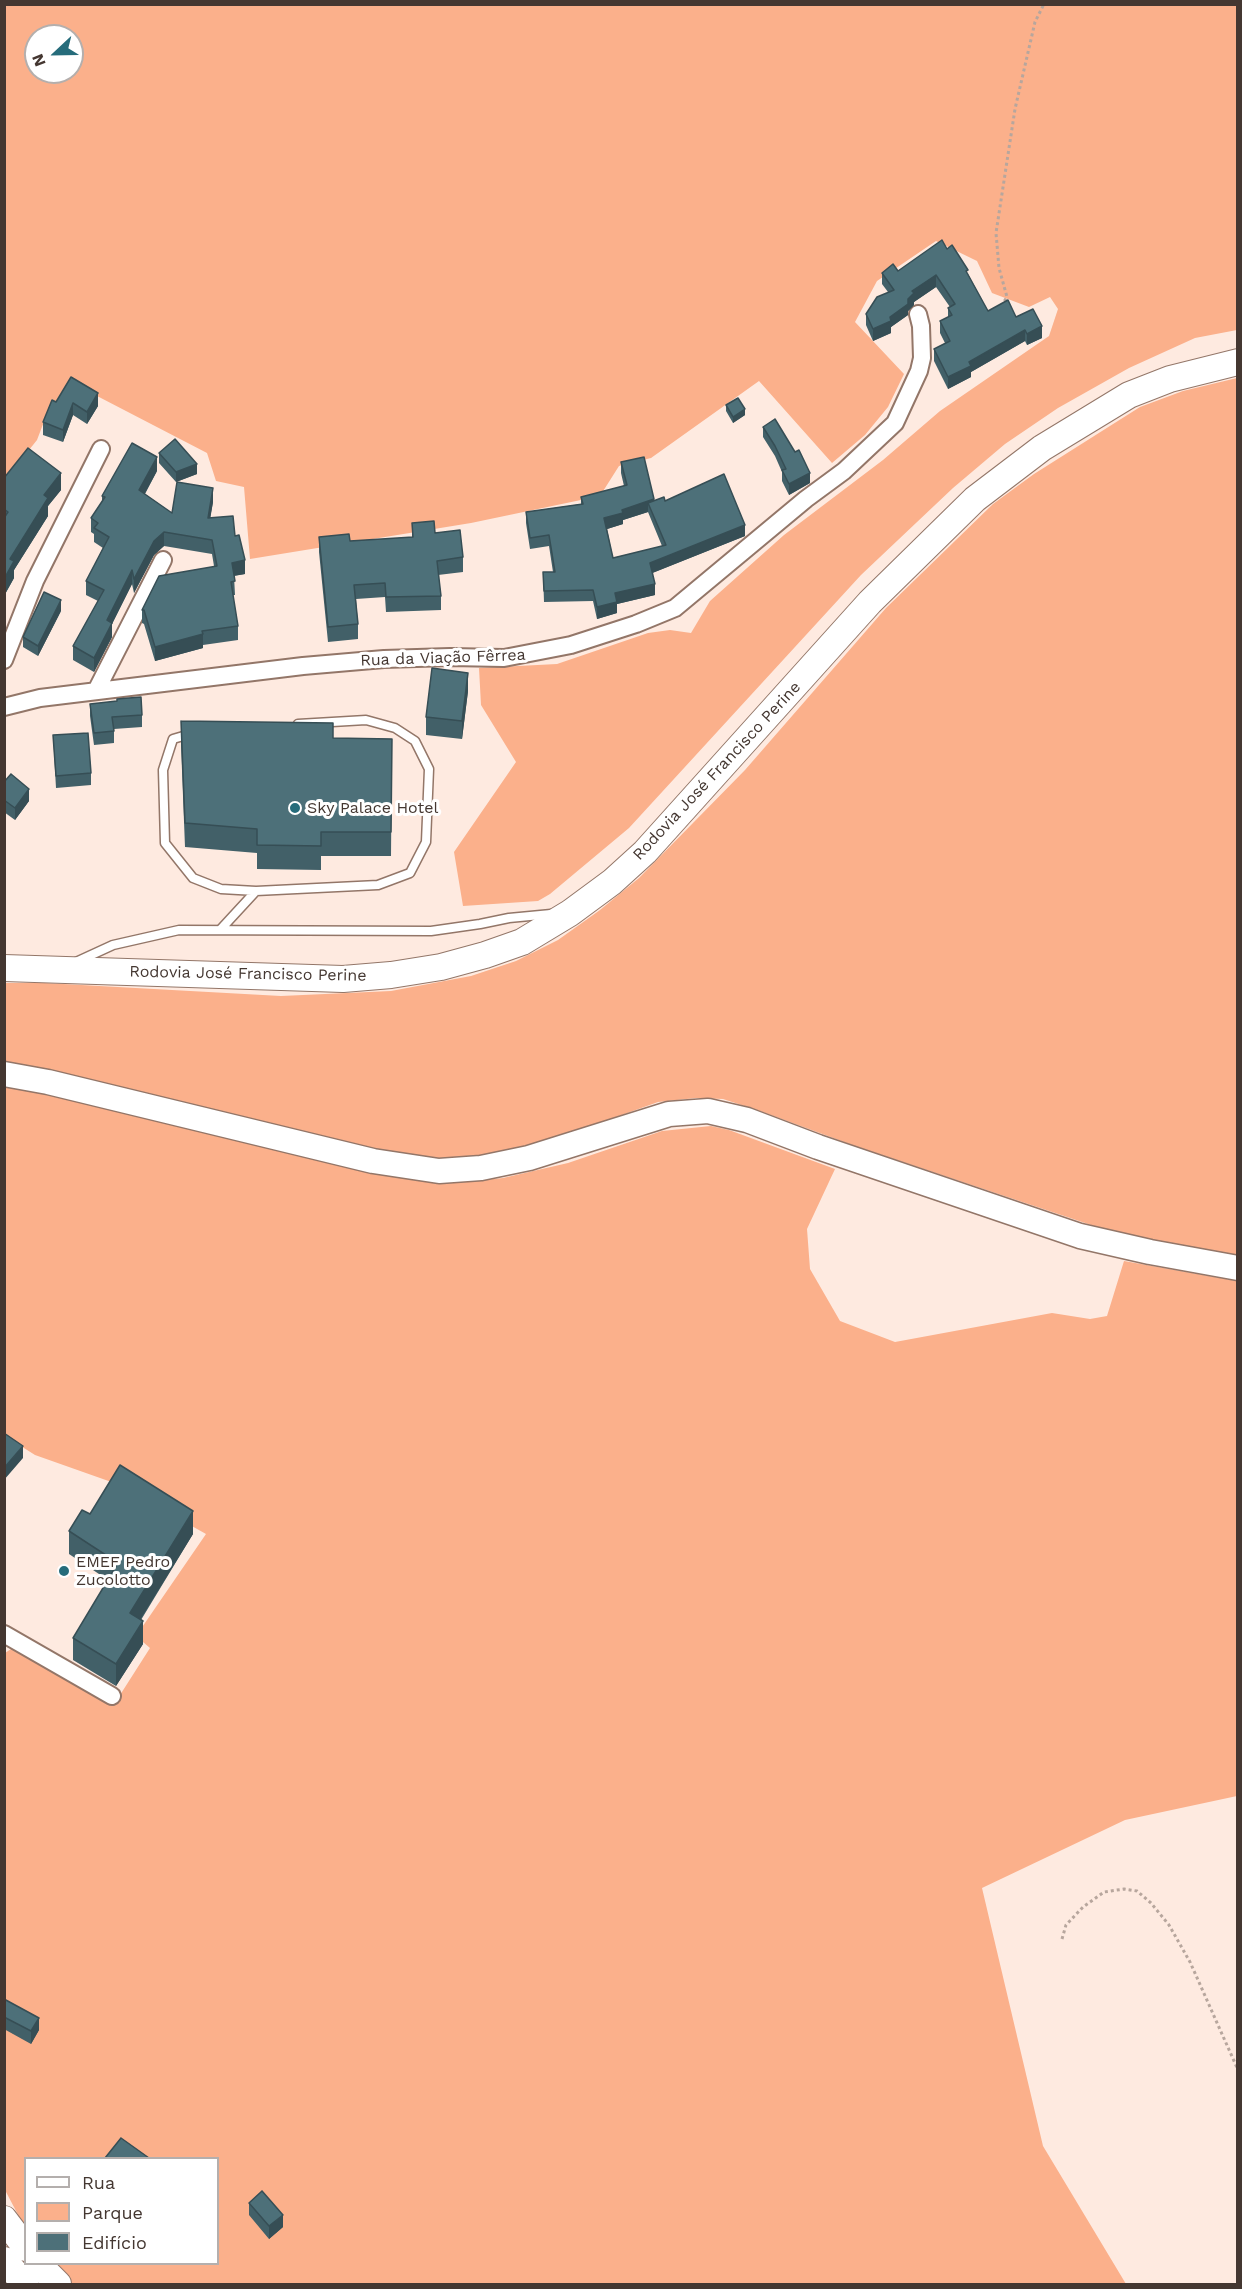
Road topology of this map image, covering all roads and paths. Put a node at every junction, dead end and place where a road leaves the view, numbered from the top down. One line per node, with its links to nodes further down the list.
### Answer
1 (1044, 4): 2 (path)
2 (1000, 307)
3 (918, 314): 8 (street, Rua da Viação Fêrrea)
4 (1238, 362): 13 (main road, Rodovia José Francisco Perine)
5 (101, 449): 7 (street)
6 (163, 560): 8 (street)
7 (4, 660)
8 (96, 691): 9 (street, Rua da Viação Fêrrea)
9 (4, 706)
10 (284, 724): 12 (lane)
11 (204, 730): 12 (lane)
12 (256, 891): 14 (lane)
13 (570, 913): 14 (lane); 16 (main road, Rodovia José Francisco Perine)
14 (220, 930): 16 (lane)
15 (4, 968): 16 (main road, Rodovia José Francisco Perine)
16 (59, 969)
17 (4, 1074): 18 (main road)
18 (1238, 1268)
19 (4, 1634): 20 (street)
20 (112, 1696)
21 (1062, 1939): 22 (path)
22 (1238, 2070)
23 (4, 2219): 24 (main road)
24 (24, 2245)
25 (4, 2260): 27 (main road)
26 (39, 2265): 28 (main road)
27 (25, 2284)
28 (58, 2284)

